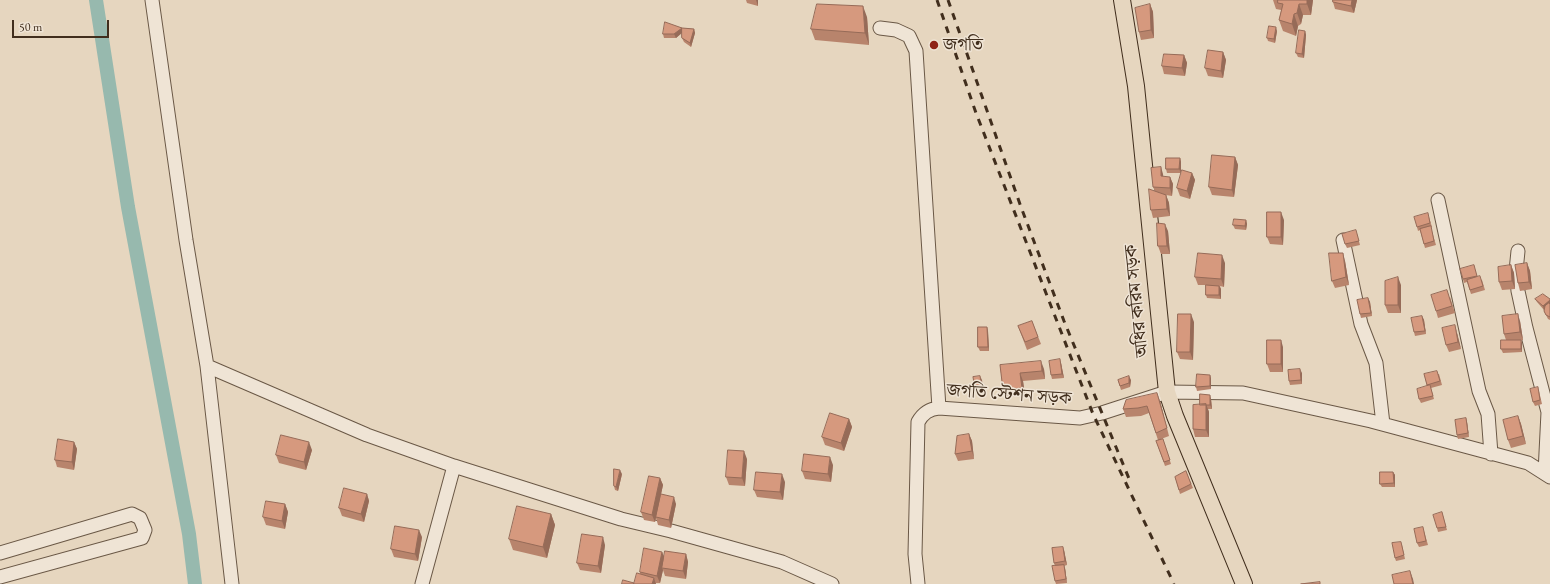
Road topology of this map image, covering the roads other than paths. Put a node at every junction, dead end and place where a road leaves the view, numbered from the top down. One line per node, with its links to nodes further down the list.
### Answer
1 (152, 0): 7 (street)
2 (1122, 0): 8 (main road, অধির করিম সড়ক)
3 (880, 28): 9 (street)
4 (1438, 200): 11 (street)
5 (1343, 240): 10 (street)
6 (1518, 251): 13 (street)
7 (207, 366): 12 (street); 16 (street)
8 (1167, 392): 9 (street, জগতি স্টেশন সড়ক); 10 (street, জগতি স্টেশন সড়ক); 20 (main road, অধির করিম সড়ক)
9 (939, 408): 19 (street, জগতি স্টেশন সড়ক)
10 (1383, 424): 11 (street, জগতি স্টেশন সড়ক)
11 (1491, 454): 13 (street, জগতি স্টেশন সড়ক)
12 (454, 466): 17 (street); 18 (street)
13 (1547, 475)
14 (0, 553): 15 (street)
15 (0, 577)
16 (232, 584)
17 (422, 584)
18 (832, 584)
19 (918, 584)
20 (1244, 584)

